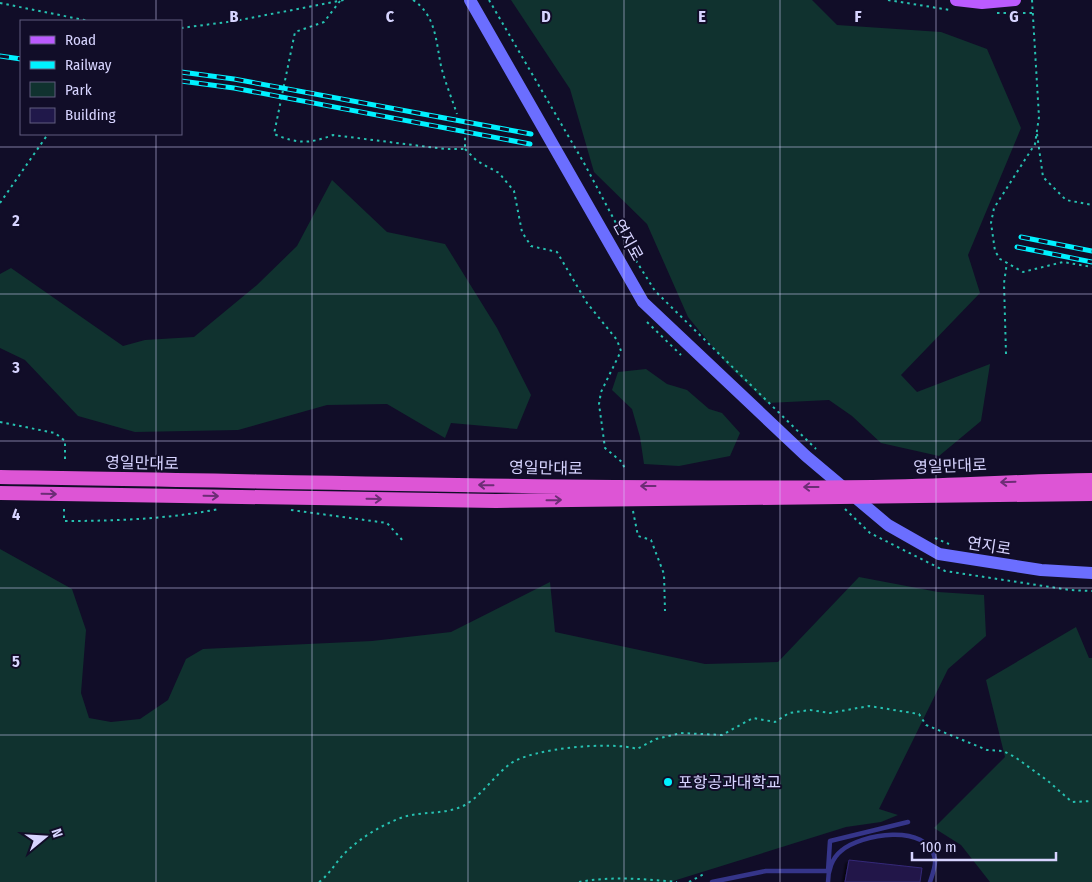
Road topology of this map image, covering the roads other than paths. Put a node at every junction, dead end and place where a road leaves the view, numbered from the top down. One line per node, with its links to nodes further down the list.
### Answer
1 (470, 0): 12 (main road, 연지로)
2 (956, 0): 3 (main road)
3 (1015, 0)
4 (1092, 473): 7 (highway)
5 (0, 477): 7 (highway, 영일만대로, one-way to 5)
6 (1092, 480): 7 (highway, 영일만대로)
7 (1030, 481)
8 (0, 493): 10 (highway, 영일만대로, one-way to 10)
9 (1092, 494): 10 (highway, 영일만대로)
10 (1022, 495): 11 (highway)
11 (1092, 500)
12 (1092, 573)
13 (908, 822): 14 (lane)
14 (828, 871): 15 (lane); 17 (lane); 18 (lane)
15 (724, 881): 16 (lane)
16 (712, 882)
17 (828, 882)
18 (930, 882)

